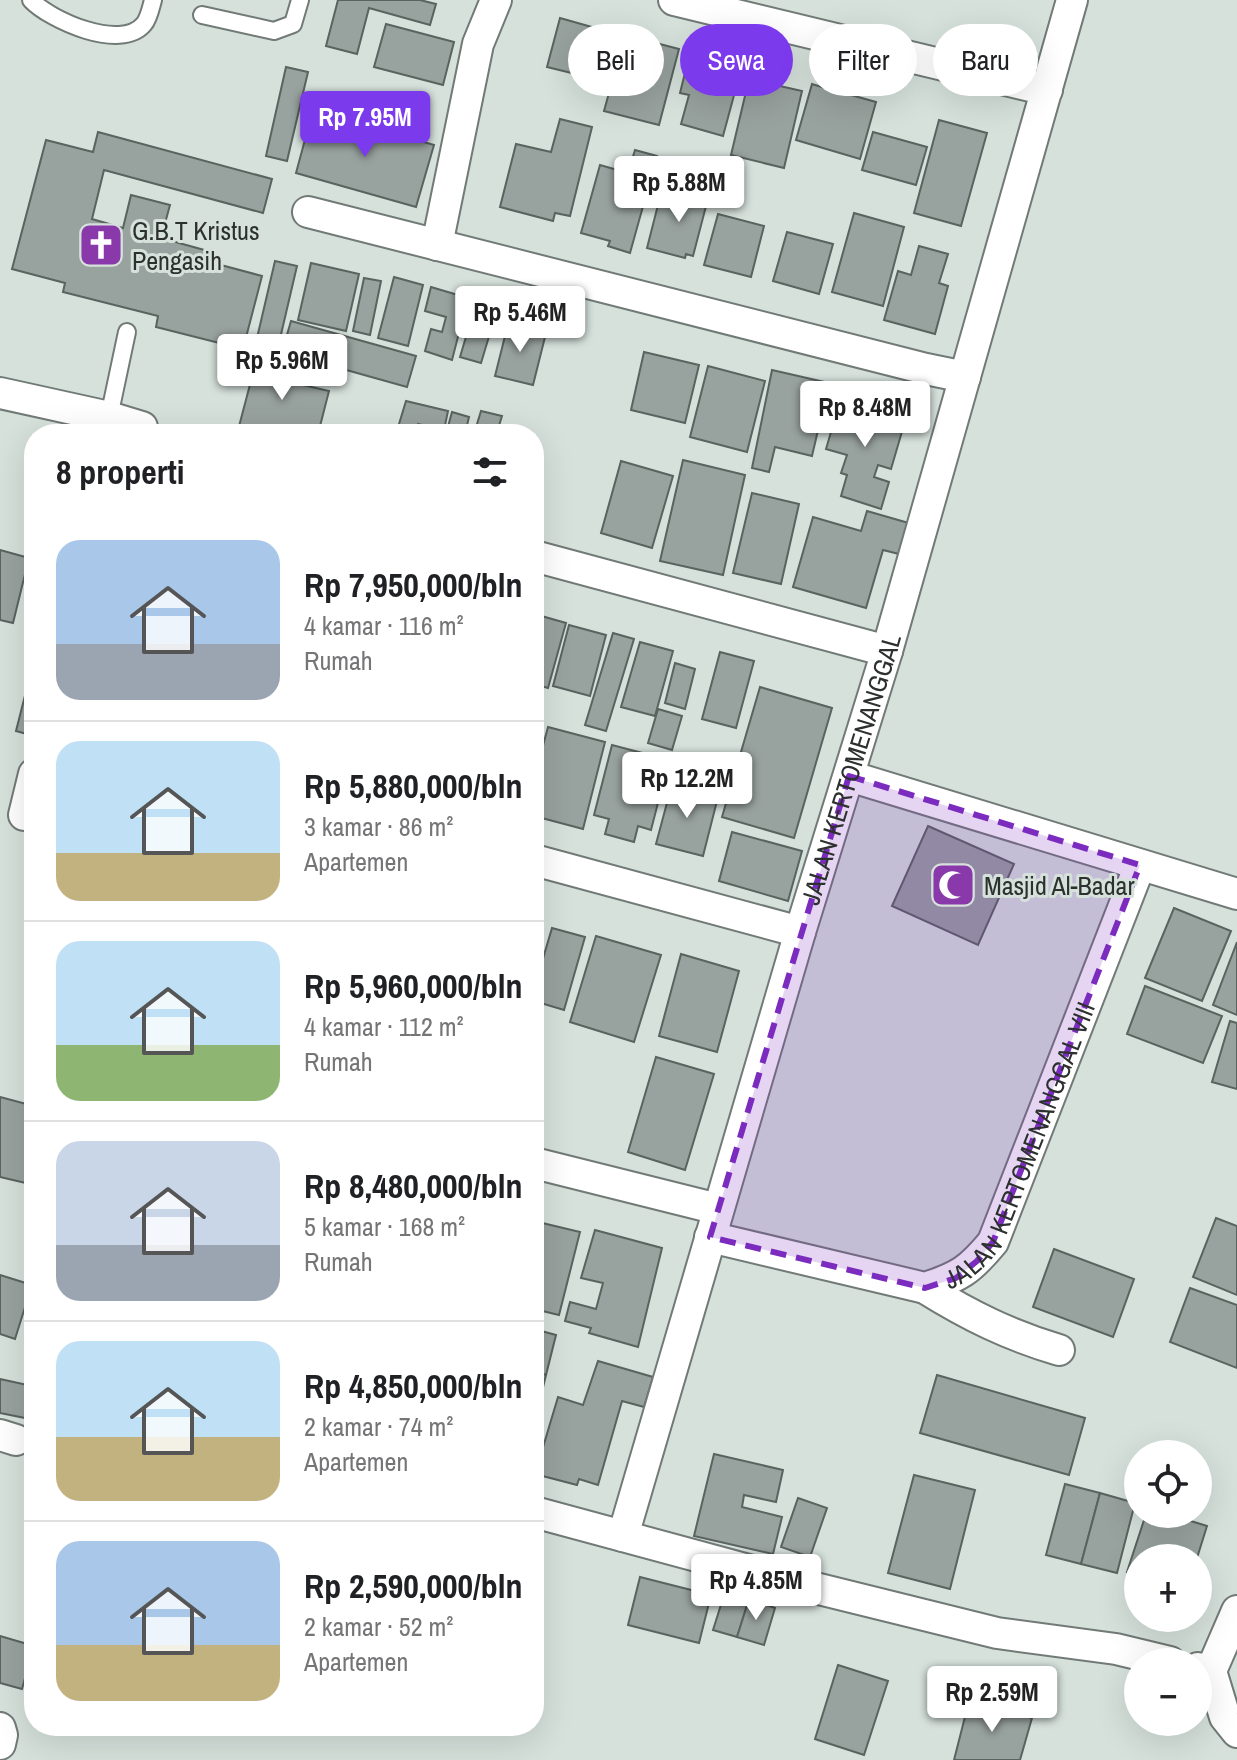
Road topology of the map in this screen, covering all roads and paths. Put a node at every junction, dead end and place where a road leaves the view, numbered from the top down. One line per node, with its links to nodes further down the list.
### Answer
1 (31, 0): 2 (lane)
2 (153, 0)
3 (300, 0): 7 (lane)
4 (496, 0): 10 (street)
5 (674, 0): 8 (street)
6 (1072, 0): 8 (street, JALAN KERTOMENANGGAL)
7 (202, 15)
8 (1047, 90): 12 (street, JALAN KERTOMENANGGAL)
9 (308, 212): 10 (street)
10 (437, 245): 12 (street)
11 (127, 332): 15 (lane)
12 (965, 377): 17 (street, JALAN KERTOMENANGGAL)
13 (0, 393): 14 (street)
14 (104, 424)
15 (107, 424)
16 (544, 559): 17 (street)
17 (887, 651): 18 (street, JALAN KERTOMENANGGAL)
18 (849, 776): 20 (street); 22 (street, JALAN KERTOMENANGGAL)
19 (544, 863): 22 (street)
20 (1140, 865): 21 (street); 25 (street, JALAN KERTOMENANGGAL VIII)
21 (1237, 894)
22 (800, 932): 24 (street, JALAN KERTOMENANGGAL)
23 (544, 1166): 24 (street, JALAN KERTOMENANGGAL VIII)
24 (714, 1223): 25 (street, JALAN KERTOMENANGGAL VIII); 28 (street, JALAN KERTOMENANGGAL)
25 (925, 1288): 26 (street)
26 (1059, 1350)
27 (544, 1515): 28 (street)
28 (623, 1536): 30 (street)
29 (1237, 1611): 31 (street)
30 (1124, 1651)
31 (1212, 1656)
32 (1212, 1688): 34 (street)
33 (0, 1728): 35 (street)
34 (1237, 1732)
35 (0, 1744)

